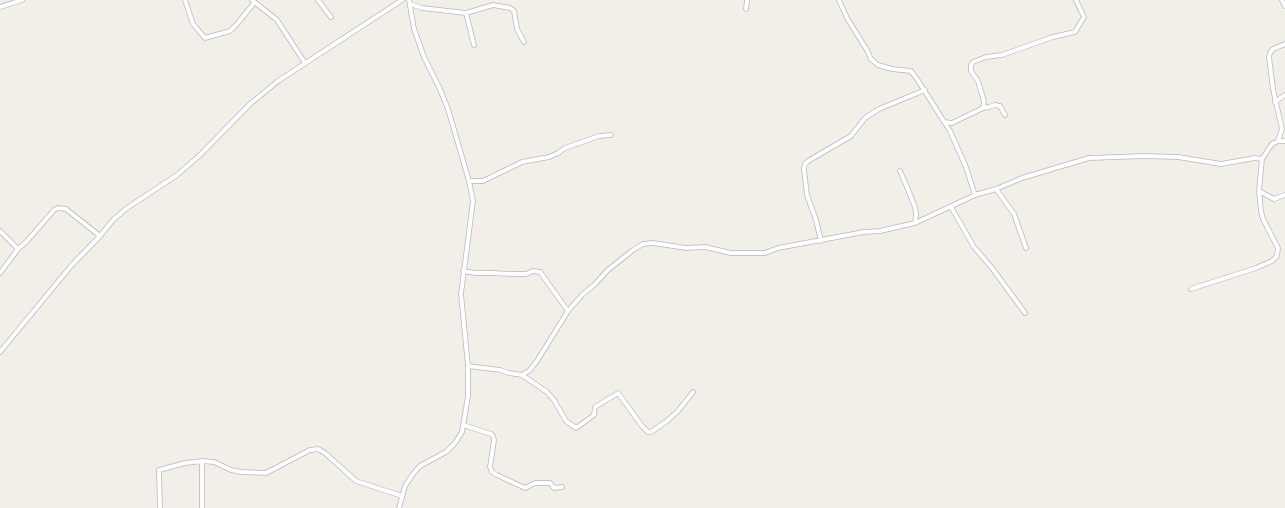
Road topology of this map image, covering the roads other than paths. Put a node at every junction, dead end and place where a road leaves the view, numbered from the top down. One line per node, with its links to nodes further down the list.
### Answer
1 (22, 0): 14 (street)
2 (185, 0): 10 (street)
3 (318, 0): 17 (street)
4 (402, 0): 21 (street)
5 (492, 0): 12 (street)
6 (747, 0): 15 (street)
7 (839, 0): 22 (street)
8 (1076, 0): 25 (street)
9 (1282, 0): 13 (street)
10 (253, 1): 21 (street)
11 (410, 2): 16 (street); 35 (street)
12 (493, 5): 16 (street); 18 (street)
13 (1285, 6)
14 (0, 7)
15 (746, 9)
16 (466, 13): 20 (street)
17 (331, 17)
18 (524, 42)
19 (1285, 44): 24 (street)
20 (474, 45)
21 (305, 63): 43 (street)
22 (925, 90): 27 (street); 44 (street)
23 (1285, 95): 24 (street)
24 (1275, 102): 31 (street)
25 (983, 108): 26 (street); 28 (street)
26 (1005, 115)
27 (945, 122): 28 (street); 29 (street)
28 (952, 123): 29 (street)
29 (950, 130): 38 (street)
30 (611, 134): 35 (street)
31 (1278, 141): 32 (street); 33 (street)
32 (1285, 141)
33 (1262, 159): 36 (street); 37 (street)
34 (900, 171): 41 (street)
35 (469, 181): 47 (street)
36 (996, 189): 38 (street); 45 (street)
37 (1259, 191): 39 (street); 49 (street)
38 (975, 195): 40 (street)
39 (1285, 195)
40 (951, 207): 41 (street); 51 (street)
41 (915, 223): 44 (street)
42 (0, 231): 46 (street)
43 (100, 236): 46 (street); 52 (street)
44 (821, 241): 50 (street)
45 (1026, 248)
46 (18, 249): 48 (street)
47 (463, 271): 50 (street); 53 (street)
48 (0, 273)
49 (1191, 289)
50 (568, 311): 54 (street)
51 (1025, 313)
52 (0, 352)
53 (468, 366): 54 (street); 56 (street)
54 (522, 375): 55 (street)
55 (693, 392)
56 (463, 425): 58 (street); 59 (street)
57 (202, 461): 59 (street); 60 (street); 61 (street)
58 (562, 487)
59 (402, 496): 62 (street)
60 (160, 508)
61 (202, 508)
62 (398, 508)

